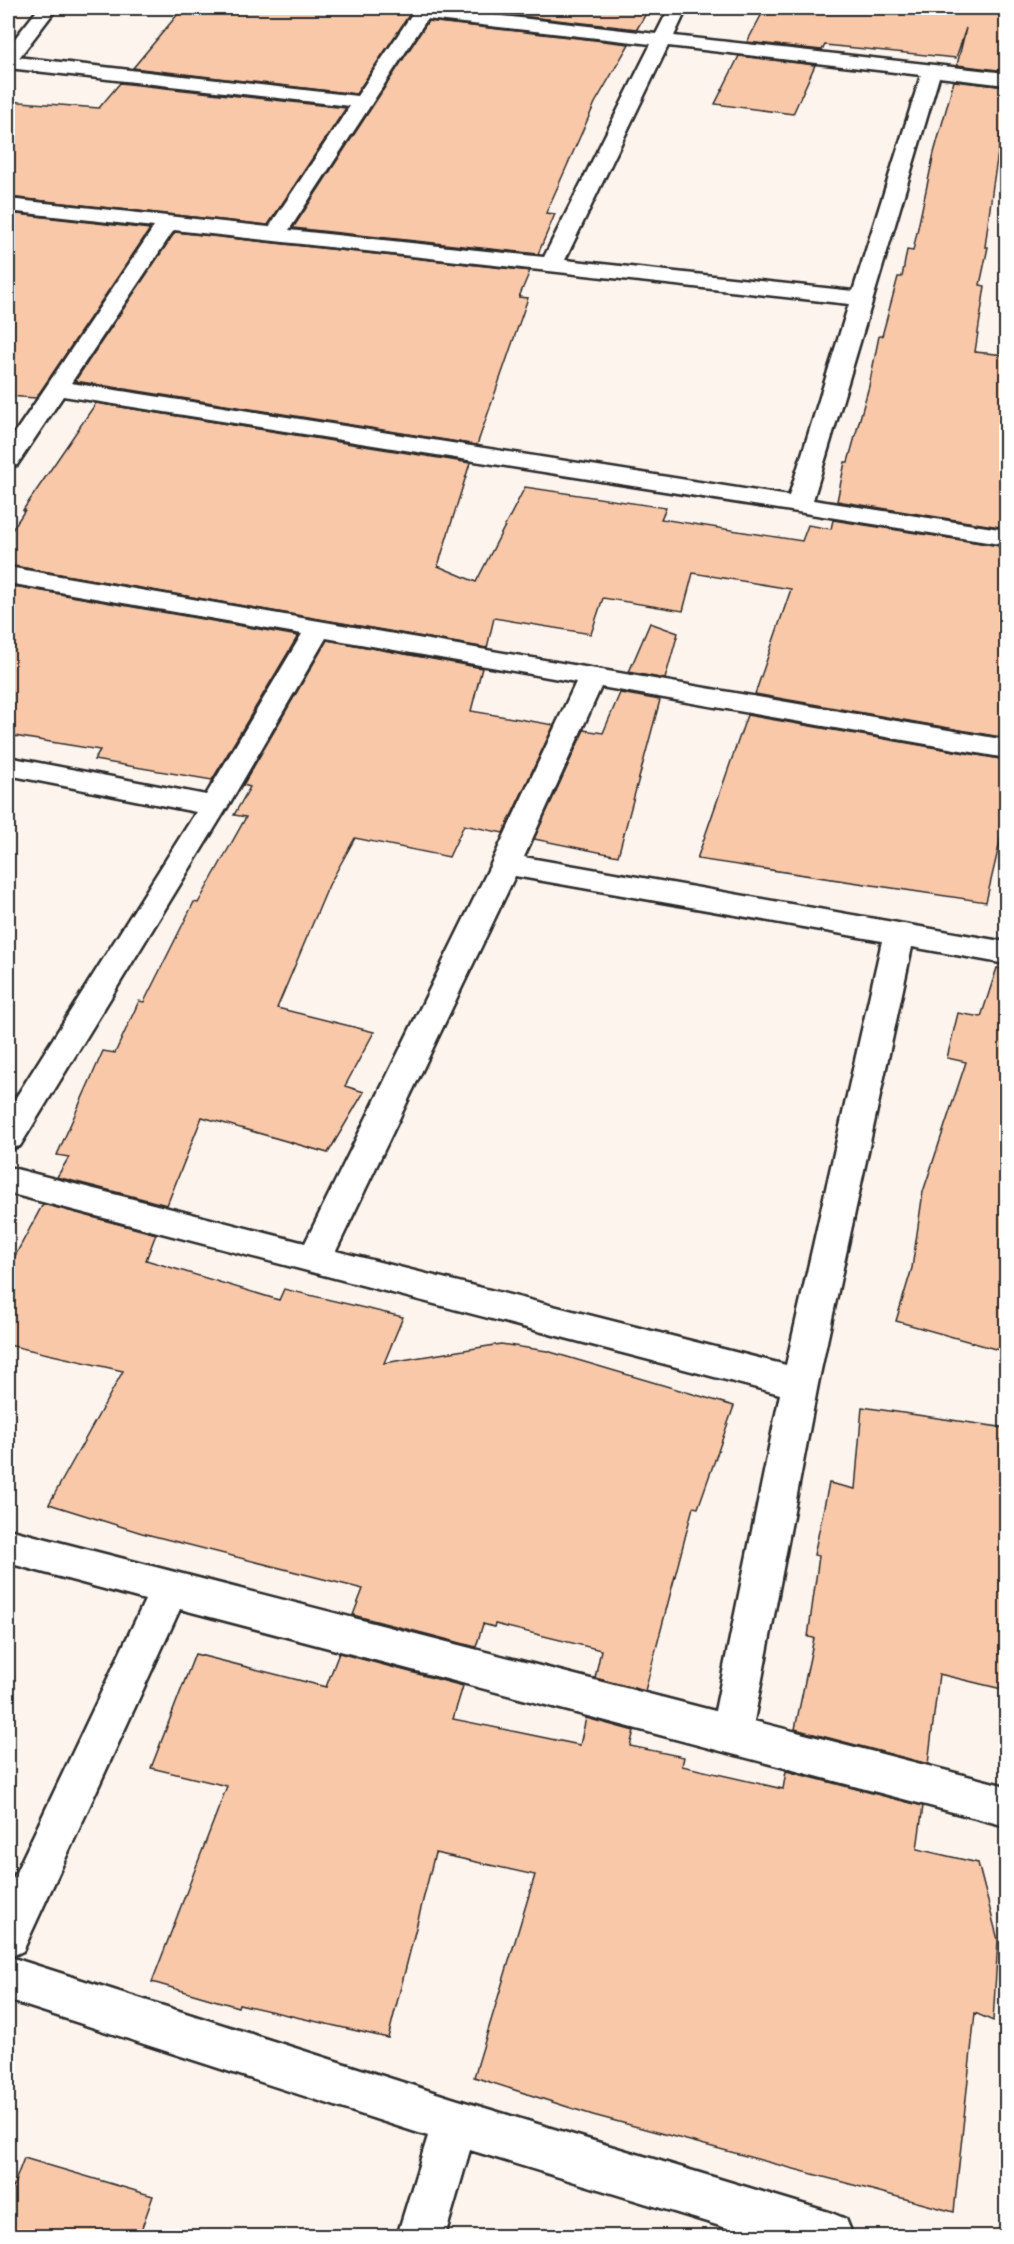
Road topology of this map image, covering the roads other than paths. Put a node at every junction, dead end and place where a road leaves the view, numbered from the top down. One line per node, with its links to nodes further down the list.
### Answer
1 (48, 8): 5 (street)
2 (678, 8): 4 (street)
3 (424, 10): 4 (street); 8 (street)
4 (662, 40): 6 (street); 12 (street)
5 (8, 60): 8 (street)
6 (932, 70): 7 (street); 13 (street)
7 (1006, 79)
8 (363, 102): 11 (street)
9 (8, 205): 10 (street)
10 (168, 222): 11 (street); 14 (street)
11 (276, 233): 12 (street)
12 (552, 264): 13 (street)
13 (863, 299): 16 (street)
14 (56, 388): 15 (street); 16 (street)
15 (8, 460)
16 (799, 505): 17 (street)
17 (1006, 538)
18 (8, 575): 19 (street)
19 (318, 629): 20 (street); 23 (street)
20 (592, 677): 21 (street); 24 (street)
21 (1006, 749)
22 (8, 766): 23 (street)
23 (214, 806): 27 (street)
24 (506, 864): 25 (street); 29 (street)
25 (899, 934): 26 (street); 30 (street)
26 (1006, 953)
27 (8, 1137)
28 (8, 1180): 29 (street)
29 (315, 1259): 30 (street)
30 (800, 1384): 33 (street)
31 (8, 1546): 32 (street)
32 (169, 1590): 33 (street); 35 (street)
33 (731, 1732): 34 (street)
34 (1006, 1806)
35 (8, 1936)
36 (8, 1978): 37 (street)
37 (455, 2122): 38 (street); 39 (street)
38 (421, 2236)
39 (829, 2236)

